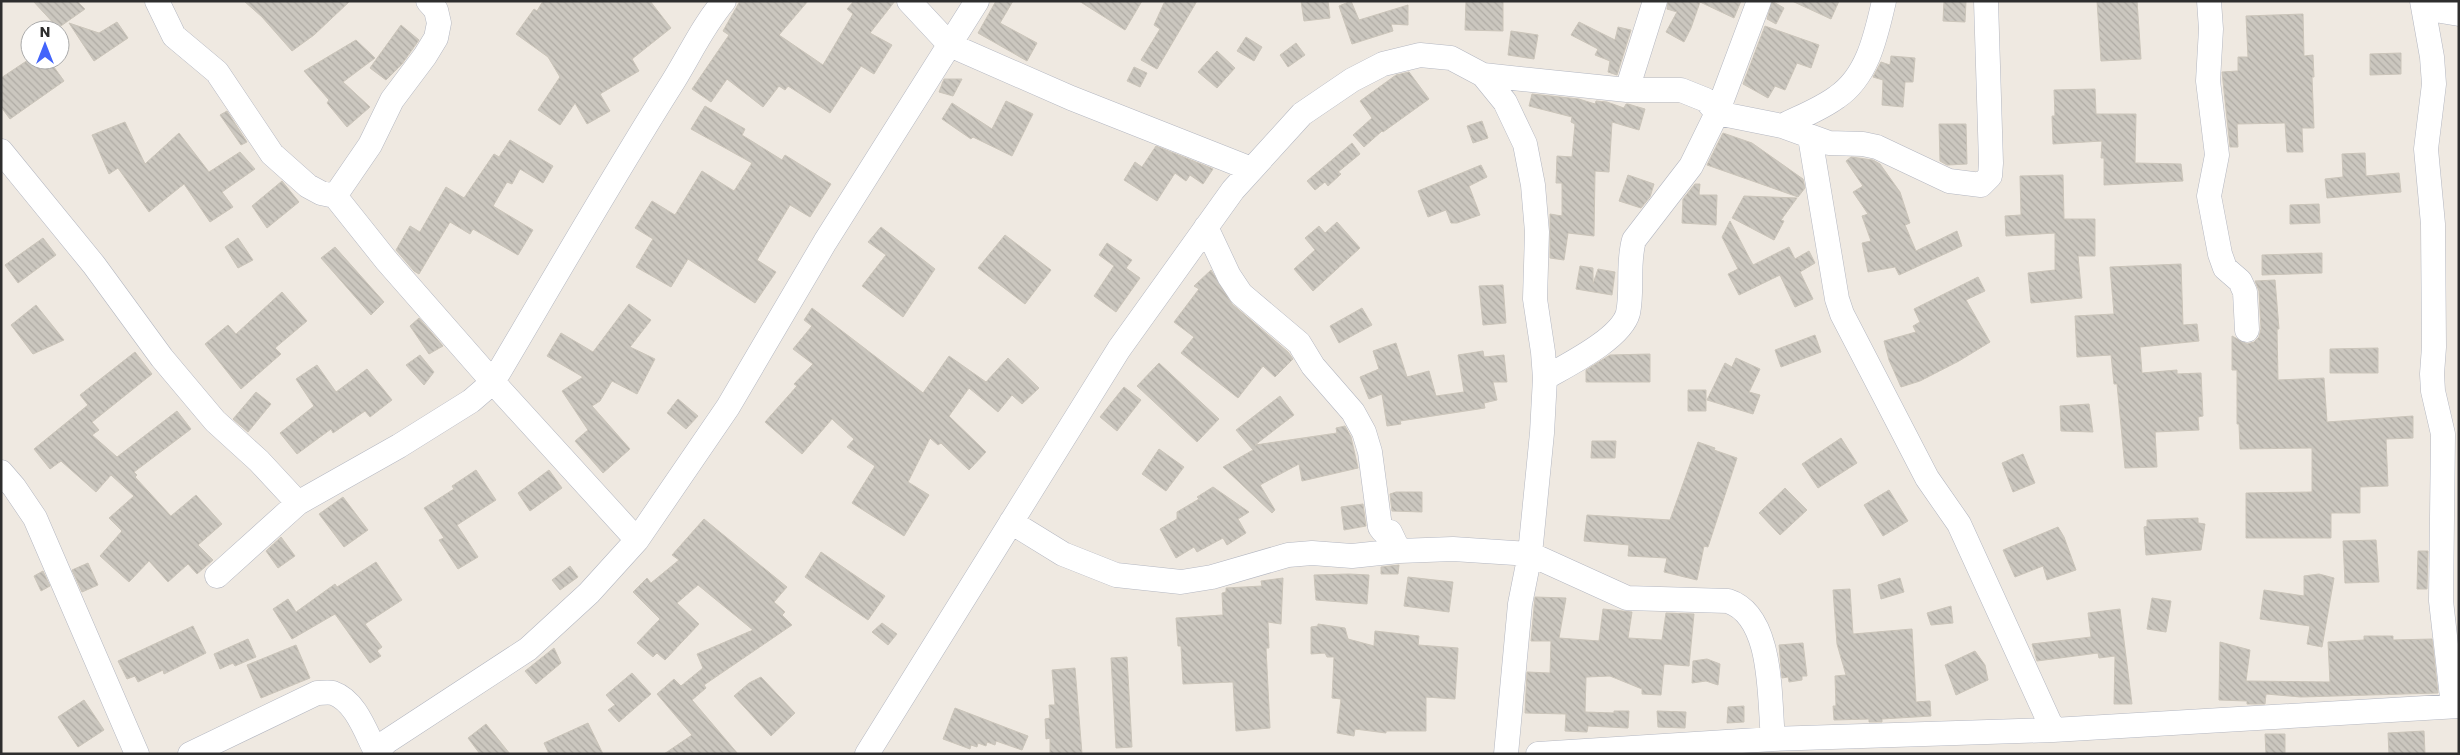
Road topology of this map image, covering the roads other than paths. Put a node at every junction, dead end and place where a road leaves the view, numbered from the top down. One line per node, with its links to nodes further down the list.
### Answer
1 (157, 1): 21 (street)
2 (428, 1): 21 (street)
3 (724, 1): 25 (street)
4 (909, 1): 13 (street)
5 (977, 1): 13 (street)
6 (1655, 1): 15 (street)
7 (1758, 1): 16 (street)
8 (1884, 1): 17 (street)
9 (1986, 1): 18 (street)
10 (2210, 1): 23 (street)
11 (2423, 1): 12 (street); 33 (street)
12 (2459, 14)
13 (950, 45): 20 (street); 29 (street)
14 (1483, 75): 15 (street); 20 (street); 24 (street)
15 (1626, 90): 16 (street)
16 (1717, 113): 17 (street); 24 (street)
17 (1782, 126): 18 (street)
18 (1810, 137): 34 (street)
19 (1, 151): 27 (street)
20 (1251, 169): 22 (street)
21 (336, 196): 25 (street)
22 (1206, 227): 28 (street); 30 (street)
23 (2247, 330)
24 (1544, 378): 31 (street)
25 (493, 382): 27 (street); 29 (street)
26 (1, 472): 37 (street)
27 (298, 502): 32 (street)
28 (1011, 522): 30 (street); 39 (street)
29 (637, 540): 36 (street)
30 (1399, 551): 31 (street)
31 (1530, 554): 35 (street); 40 (street)
32 (217, 576)
33 (2456, 706): 34 (street)
34 (2053, 730): 35 (street)
35 (1772, 739): 41 (street)
36 (376, 753): 38 (street)
37 (137, 754)
38 (190, 754)
39 (867, 754)
40 (1506, 754)
41 (1538, 754)

